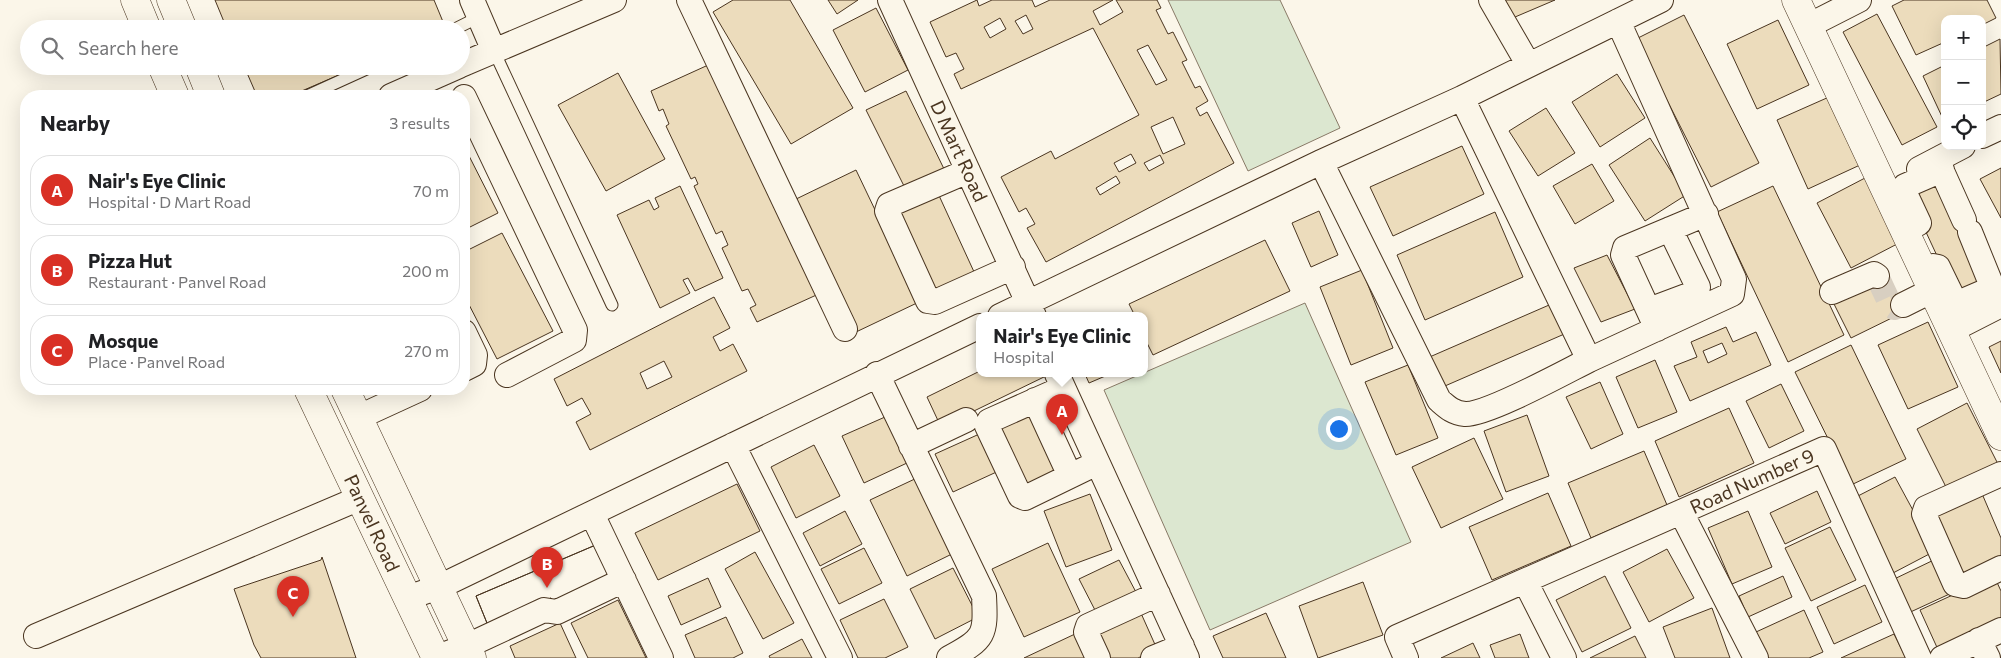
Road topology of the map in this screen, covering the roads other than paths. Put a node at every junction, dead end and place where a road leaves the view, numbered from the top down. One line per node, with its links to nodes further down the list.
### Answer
1 (135, 0): 11 (street)
2 (171, 0): 12 (street)
3 (614, 0): 16 (street)
4 (689, 0): 51 (street)
5 (890, 0): 36 (street, D Mart Road)
6 (1491, 0): 18 (street)
7 (1661, 0): 14 (street)
8 (1796, 0): 15 (street)
9 (1859, 0): 15 (street)
10 (476, 9): 13 (lane); 16 (street)
11 (143, 20)
12 (179, 20)
13 (464, 20)
14 (1618, 21): 18 (street); 38 (street)
15 (1808, 26): 37 (street)
16 (494, 51): 17 (street); 46 (lane)
17 (470, 61)
18 (1528, 64): 29 (street)
19 (166, 75): 24 (street)
20 (203, 75): 25 (street)
21 (354, 75): 26 (lane)
22 (439, 75): 27 (street)
23 (459, 75): 28 (street)
24 (172, 90)
25 (209, 90)
26 (321, 90)
27 (405, 90)
28 (462, 90)
29 (1462, 98): 34 (street); 54 (street)
30 (470, 111): 57 (street)
31 (2001, 127): 32 (street)
32 (1986, 134)
33 (1958, 150): 35 (street)
34 (1321, 162): 48 (street); 54 (street)
35 (1939, 165): 37 (street); 40 (street); 45 (street)
36 (968, 171): 41 (street, D Mart Road); 41 (street)
37 (1884, 187): 40 (street)
38 (1706, 214): 39 (street); 49 (street)
39 (1670, 229): 49 (street); 49 (street)
40 (1905, 231): 43 (street)
41 (1013, 267): 48 (street, D Mart Road)
42 (1877, 276): 44 (street)
43 (1928, 280): 45 (street); 47 (street); 52 (street)
44 (1832, 292)
45 (1998, 300): 52 (street)
46 (612, 305)
47 (1903, 305)
48 (1032, 310)
49 (1653, 320): 54 (street)
50 (976, 328): 56 (street)
51 (845, 329)
52 (1952, 330): 65 (street)
53 (470, 344): 55 (street)
54 (1589, 360)
55 (470, 366)
56 (877, 374): 66 (street); 67 (street)
57 (507, 375)
58 (1063, 389): 62 (street); 68 (street)
59 (311, 395): 71 (street, Panvel Road)
60 (349, 395): 63 (street, Panvel Road)
61 (407, 395): 63 (street)
62 (1037, 405): 70 (street); 70 (street)
63 (359, 417): 77 (street, Panvel Road)
64 (966, 420): 67 (street)
65 (2001, 436)
66 (734, 445): 73 (street); 87 (street)
67 (911, 446): 88 (street)
68 (1097, 463): 70 (street); 78 (street)
69 (2001, 474): 74 (street)
70 (1070, 476)
71 (360, 498): 79 (street, Panvel Road); 81 (street)
72 (1681, 512): 76 (street, Road Number 9); 93 (street); 94 (street, Road Number 9)
73 (592, 514): 75 (street); 77 (street)
74 (2001, 568)
75 (624, 580): 83 (street); 86 (street)
76 (1525, 581): 91 (street, Road Number 9); 92 (street)
77 (439, 587): 79 (street); 83 (street, Panvel Road)
78 (1158, 594): 84 (street); 89 (street)
79 (408, 598): 85 (street, Panvel Road)
80 (2001, 630): 82 (street)
81 (36, 636)
82 (1984, 649): 95 (street)
83 (470, 652): 85 (street)
84 (1185, 652): 90 (street)
85 (435, 658)
86 (661, 658)
87 (840, 658)
88 (949, 658)
89 (1098, 658)
90 (1153, 658)
91 (1406, 658)
92 (1564, 658)
93 (1756, 658)
94 (1919, 658)
95 (1942, 658)

